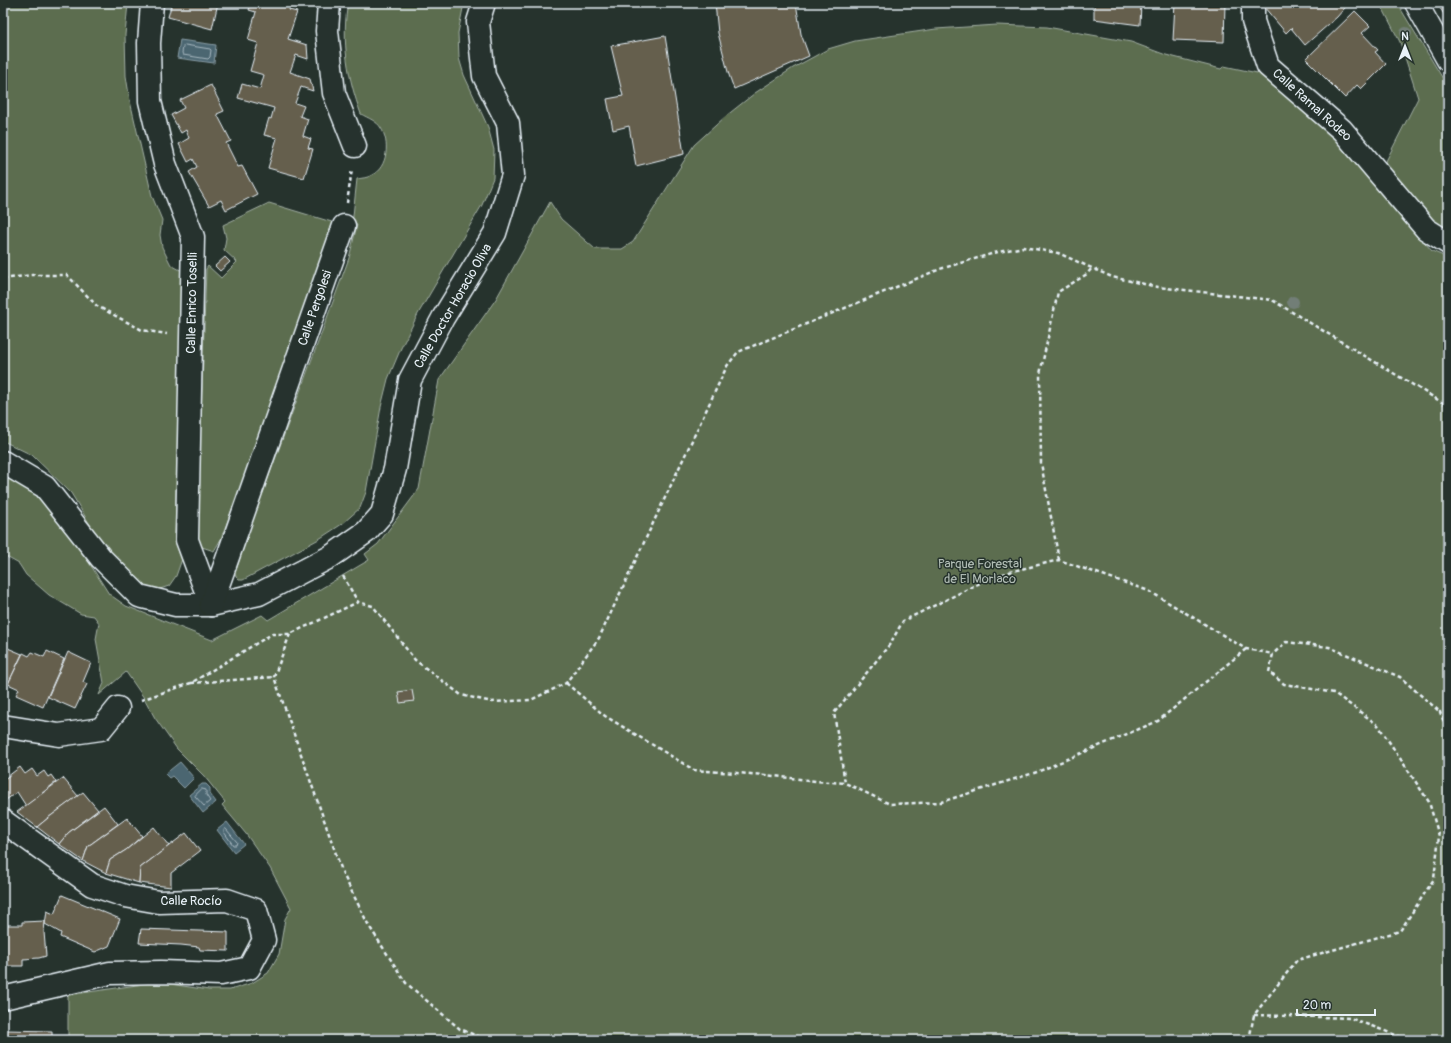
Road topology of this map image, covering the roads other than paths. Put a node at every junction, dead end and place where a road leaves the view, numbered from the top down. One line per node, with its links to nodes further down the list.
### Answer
1 (152, 3): 11 (street, Calle Enrico Toselli)
2 (328, 3): 7 (street)
3 (484, 3): 11 (street, Calle Doctor Horacio Oliva)
4 (1253, 3): 9 (street, Calle Ramal Rodeo)
5 (1416, 3): 6 (street)
6 (1448, 60)
7 (354, 146)
8 (344, 226): 11 (street, Calle Pergolesi)
9 (1448, 244)
10 (3, 462): 11 (street, Calle Doctor Horacio Oliva)
11 (211, 605)
12 (118, 708): 13 (street)
13 (3, 726)
14 (3, 821): 15 (street, Calle Rocío)
15 (3, 998)

